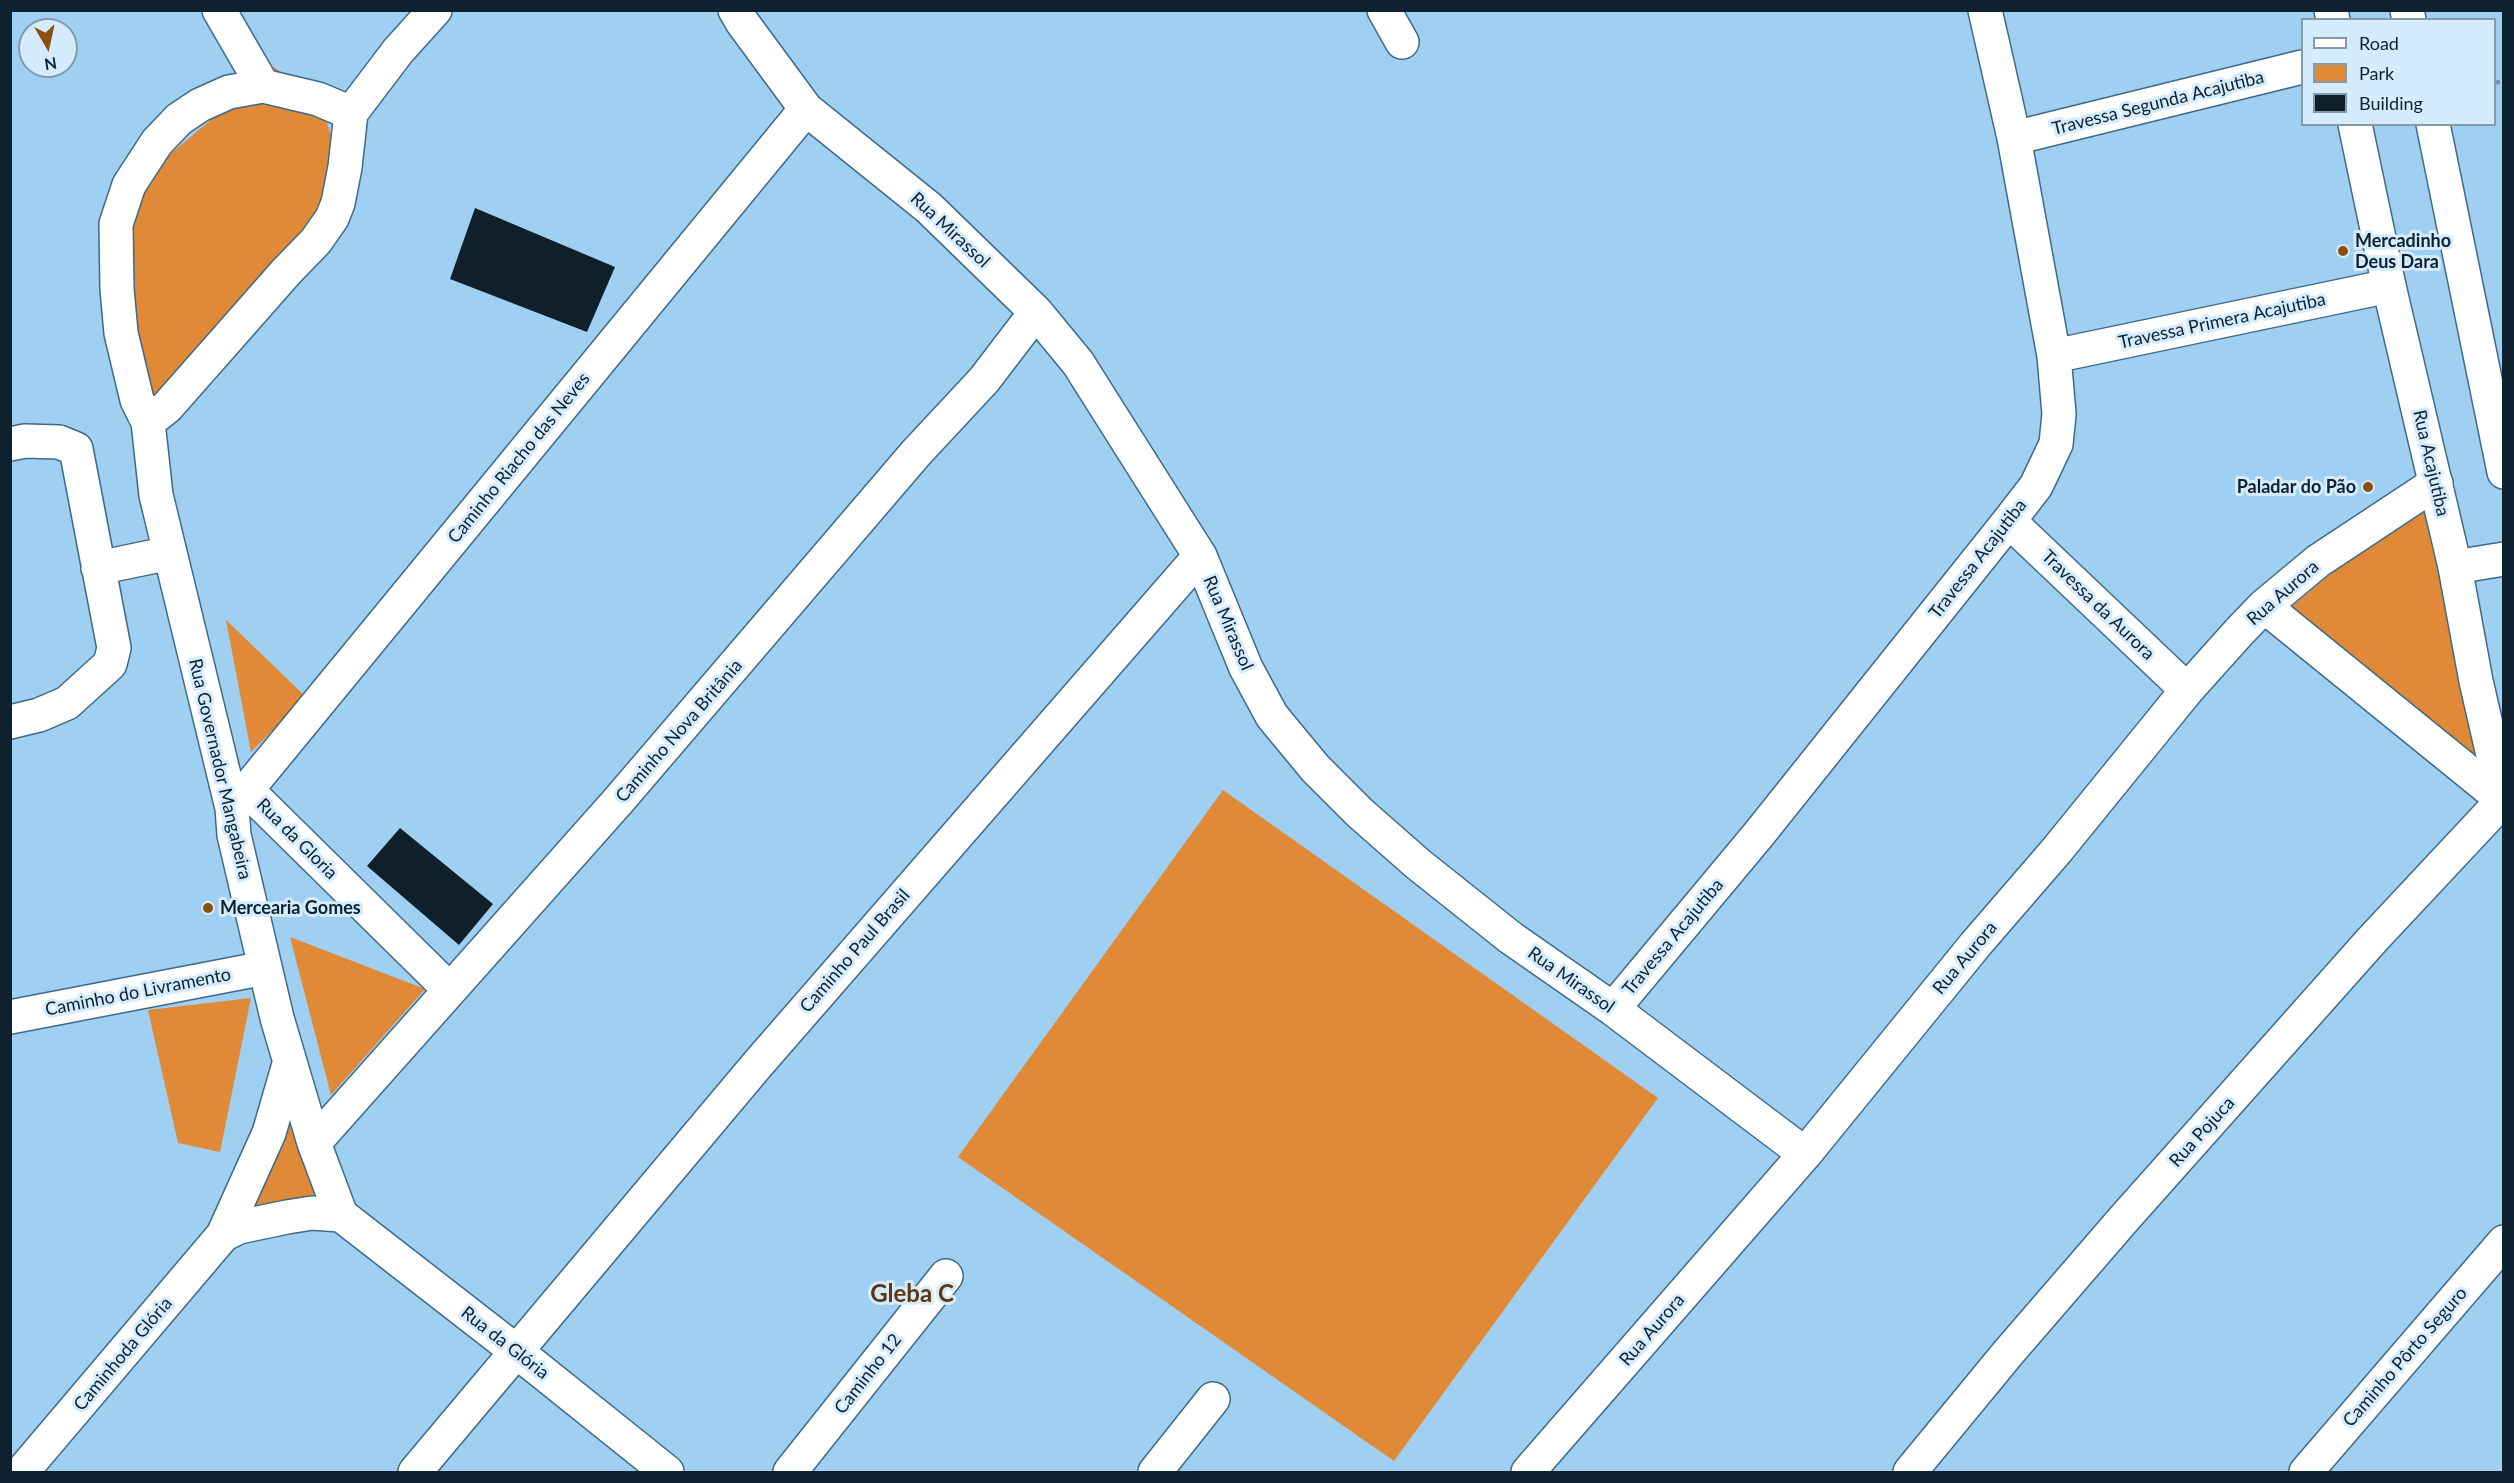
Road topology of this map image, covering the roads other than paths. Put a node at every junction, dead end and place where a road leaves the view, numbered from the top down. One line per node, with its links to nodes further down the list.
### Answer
1 (219, 10): 8 (street)
2 (435, 10): 10 (street)
3 (735, 10): 9 (street, Rua Mirassol)
4 (1384, 10): 6 (street)
5 (1985, 10): 13 (street, Travessa Acajutiba)
6 (1402, 42)
7 (2301, 68): 13 (street, Travessa Segunda Acajutiba)
8 (263, 86): 10 (street, Rua Governador Mangabeira); 17 (street, Rua Governador Mangabeira)
9 (806, 109): 15 (street, Rua Mirassol); 30 (street, Caminho Riacho das Neves)
10 (351, 113): 17 (street)
11 (2355, 126): 14 (street, Rua Acajutiba)
12 (2433, 126): 19 (street)
13 (2014, 138): 16 (street, Travessa Acajutiba)
14 (2389, 286): 16 (street, Travessa Primera Acajutiba); 20 (street, Rua Acajutiba)
15 (1036, 312): 23 (street, Rua Mirassol); 33 (street, Caminho Nova Britânia)
16 (2054, 356): 21 (street, Travessa Acajutiba)
17 (148, 422): 22 (street, Rua Governador Mangabeira)
18 (10, 444): 26 (street)
19 (2504, 472)
20 (2436, 483): 25 (street, Rua Acajutiba); 27 (street, Rua Aurora)
21 (2009, 521): 28 (street, Travessa da Aurora); 34 (street, Travessa Acajutiba)
22 (170, 553): 26 (street); 30 (street, Rua Governador Mangabeira)
23 (1200, 556): 34 (street, Rua Mirassol); 43 (street, Caminho Paul Brasil)
24 (2504, 559): 25 (street)
25 (2455, 567): 31 (street, Rua Acajutiba)
26 (98, 568): 29 (street)
27 (2264, 606): 28 (street, Rua Aurora); 31 (street)
28 (2187, 690): 38 (street, Rua Aurora)
29 (10, 722)
30 (240, 799): 32 (street, Rua Governador Mangabeira); 33 (street, Rua da Gloria)
31 (2503, 802): 51 (street, Rua Pojuca)
32 (265, 968): 35 (street, Caminho do Livramento); 36 (street, Rua Governador Mangabeira)
33 (450, 990): 37 (street, Caminho Nova Britânia)
34 (1613, 1009): 38 (street, Rua Mirassol)
35 (10, 1017)
36 (289, 1064): 37 (street, Rua Governador Mangabeira); 40 (street, Caminhoda Glória)
37 (314, 1143): 39 (street, Rua Governador Mangabeira)
38 (1805, 1154): 50 (street, Rua Aurora)
39 (342, 1215): 40 (street, Caminhoda Glória); 43 (street, Rua da Glória)
40 (223, 1235): 45 (street, Caminhoda Glória)
41 (2504, 1242): 52 (street, Caminho Pôrto Seguro)
42 (946, 1276): 48 (street, Caminho 12)
43 (516, 1351): 46 (street, Caminho Paul Brasil); 47 (street, Rua da Glória)
44 (1213, 1399): 49 (street)
45 (22, 1473)
46 (415, 1473)
47 (667, 1473)
48 (790, 1473)
49 (1155, 1473)
50 (1528, 1473)
51 (1910, 1473)
52 (2306, 1473)

